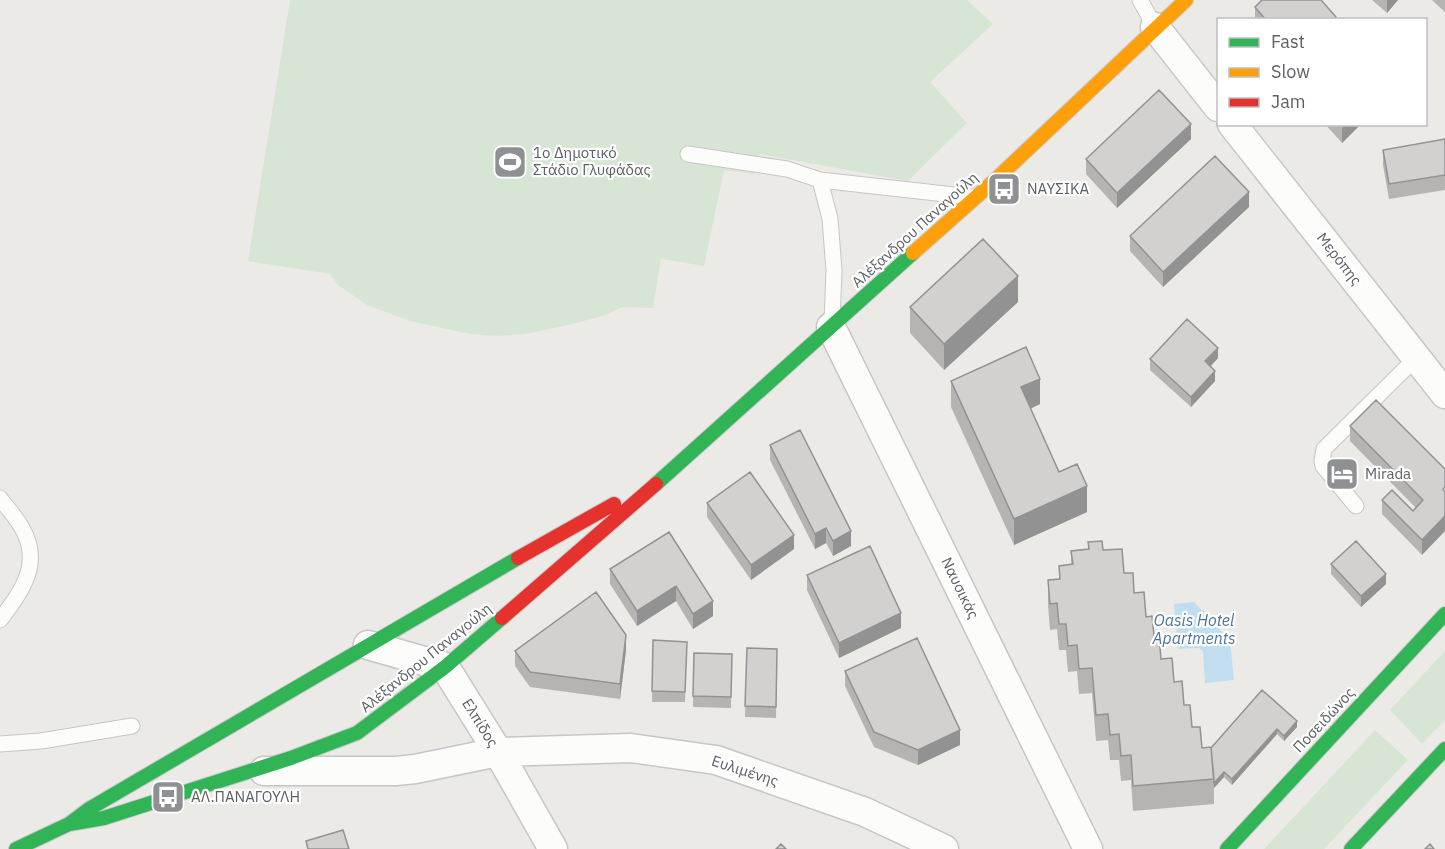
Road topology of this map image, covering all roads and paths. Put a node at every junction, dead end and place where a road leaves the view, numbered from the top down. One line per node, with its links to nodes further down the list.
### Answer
1 (1140, 0): 3 (lane)
2 (1186, 0): 3 (main road, Αλέξανδρου Παναγούλη)
3 (1155, 27): 4 (street); 8 (main road, Αλέξανδρου Παναγούλη)
4 (1217, 106)
5 (1234, 126): 10 (street, Μερόπης)
6 (688, 154): 7 (lane)
7 (820, 180): 8 (lane); 9 (lane)
8 (976, 198): 9 (main road, Αλέξανδρου Παναγούλη)
9 (831, 327): 12 (main road, Αλέξανδρου Παναγούλη); 28 (street, Ναυσικάς)
10 (1416, 358): 11 (street, Μερόπης); 14 (lane)
11 (1445, 394)
12 (661, 480): 17 (main road, Αλέξανδρου Παναγούλη); 18 (main road, Αλέξανδρου Παναγούλη)
13 (0, 498): 16 (lane)
14 (1356, 506)
15 (1445, 614): 29 (main road, Ποσειδώνος)
16 (0, 620)
17 (368, 645): 18 (street); 24 (main road, Αλέξανδρου Παναγούλη)
18 (445, 667): 22 (street, Ελπίδος); 23 (main road, Αλέξανδρου Παναγούλη)
19 (132, 726): 20 (lane)
20 (0, 744)
21 (1445, 749): 30 (main road)
22 (498, 752): 23 (street, Ευλιμένης); 26 (street, Ελπίδος); 27 (street, Ευλιμένης)
23 (251, 771): 24 (main road, Αλέξανδρου Παναγούλη)
24 (69, 824): 25 (main road, Αλέξανδρου Παναγούλη)
25 (16, 849)
26 (553, 849)
27 (944, 849)
28 (1088, 849)
29 (1227, 849)
30 (1351, 849)

